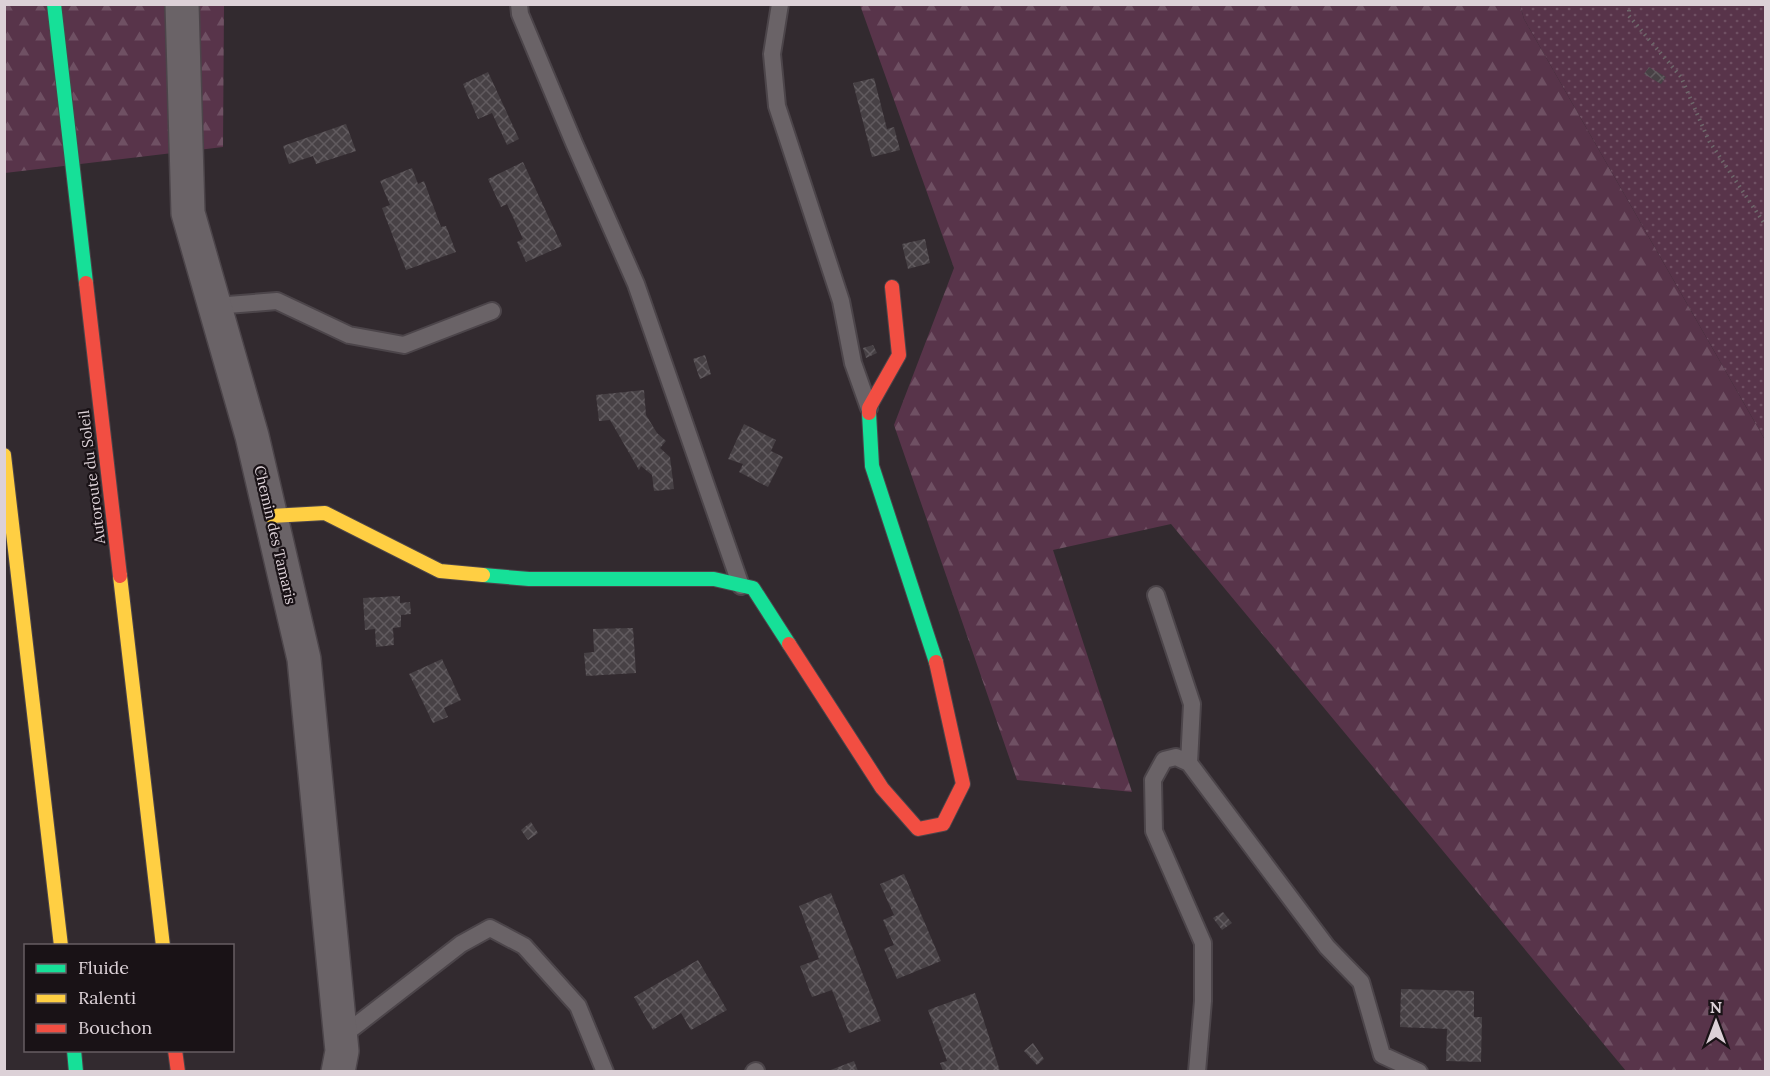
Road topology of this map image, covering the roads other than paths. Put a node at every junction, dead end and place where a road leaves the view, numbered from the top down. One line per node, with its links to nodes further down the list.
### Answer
1 (54, 4): 15 (main road, Autoroute du Soleil)
2 (182, 4): 6 (street, Chemin des Tamaris)
3 (519, 4): 11 (lane)
4 (780, 4): 8 (lane)
5 (892, 287): 8 (main road)
6 (215, 306): 7 (lane); 10 (street, Chemin des Tamaris)
7 (492, 311)
8 (869, 408): 11 (main road)
9 (4, 455): 14 (main road)
10 (271, 516): 11 (main road); 16 (street, Chemin des Tamaris)
11 (741, 586)
12 (1156, 595): 13 (lane)
13 (1189, 763): 23 (lane); 24 (lane)
14 (62, 944)
15 (163, 944)
16 (341, 1037): 21 (street, Chemin des Tamaris); 22 (lane)
17 (74, 1052): 19 (main road)
18 (175, 1052): 20 (main road)
19 (76, 1071)
20 (178, 1071)
21 (338, 1071)
22 (604, 1071)
23 (1197, 1071)
24 (1419, 1071)

